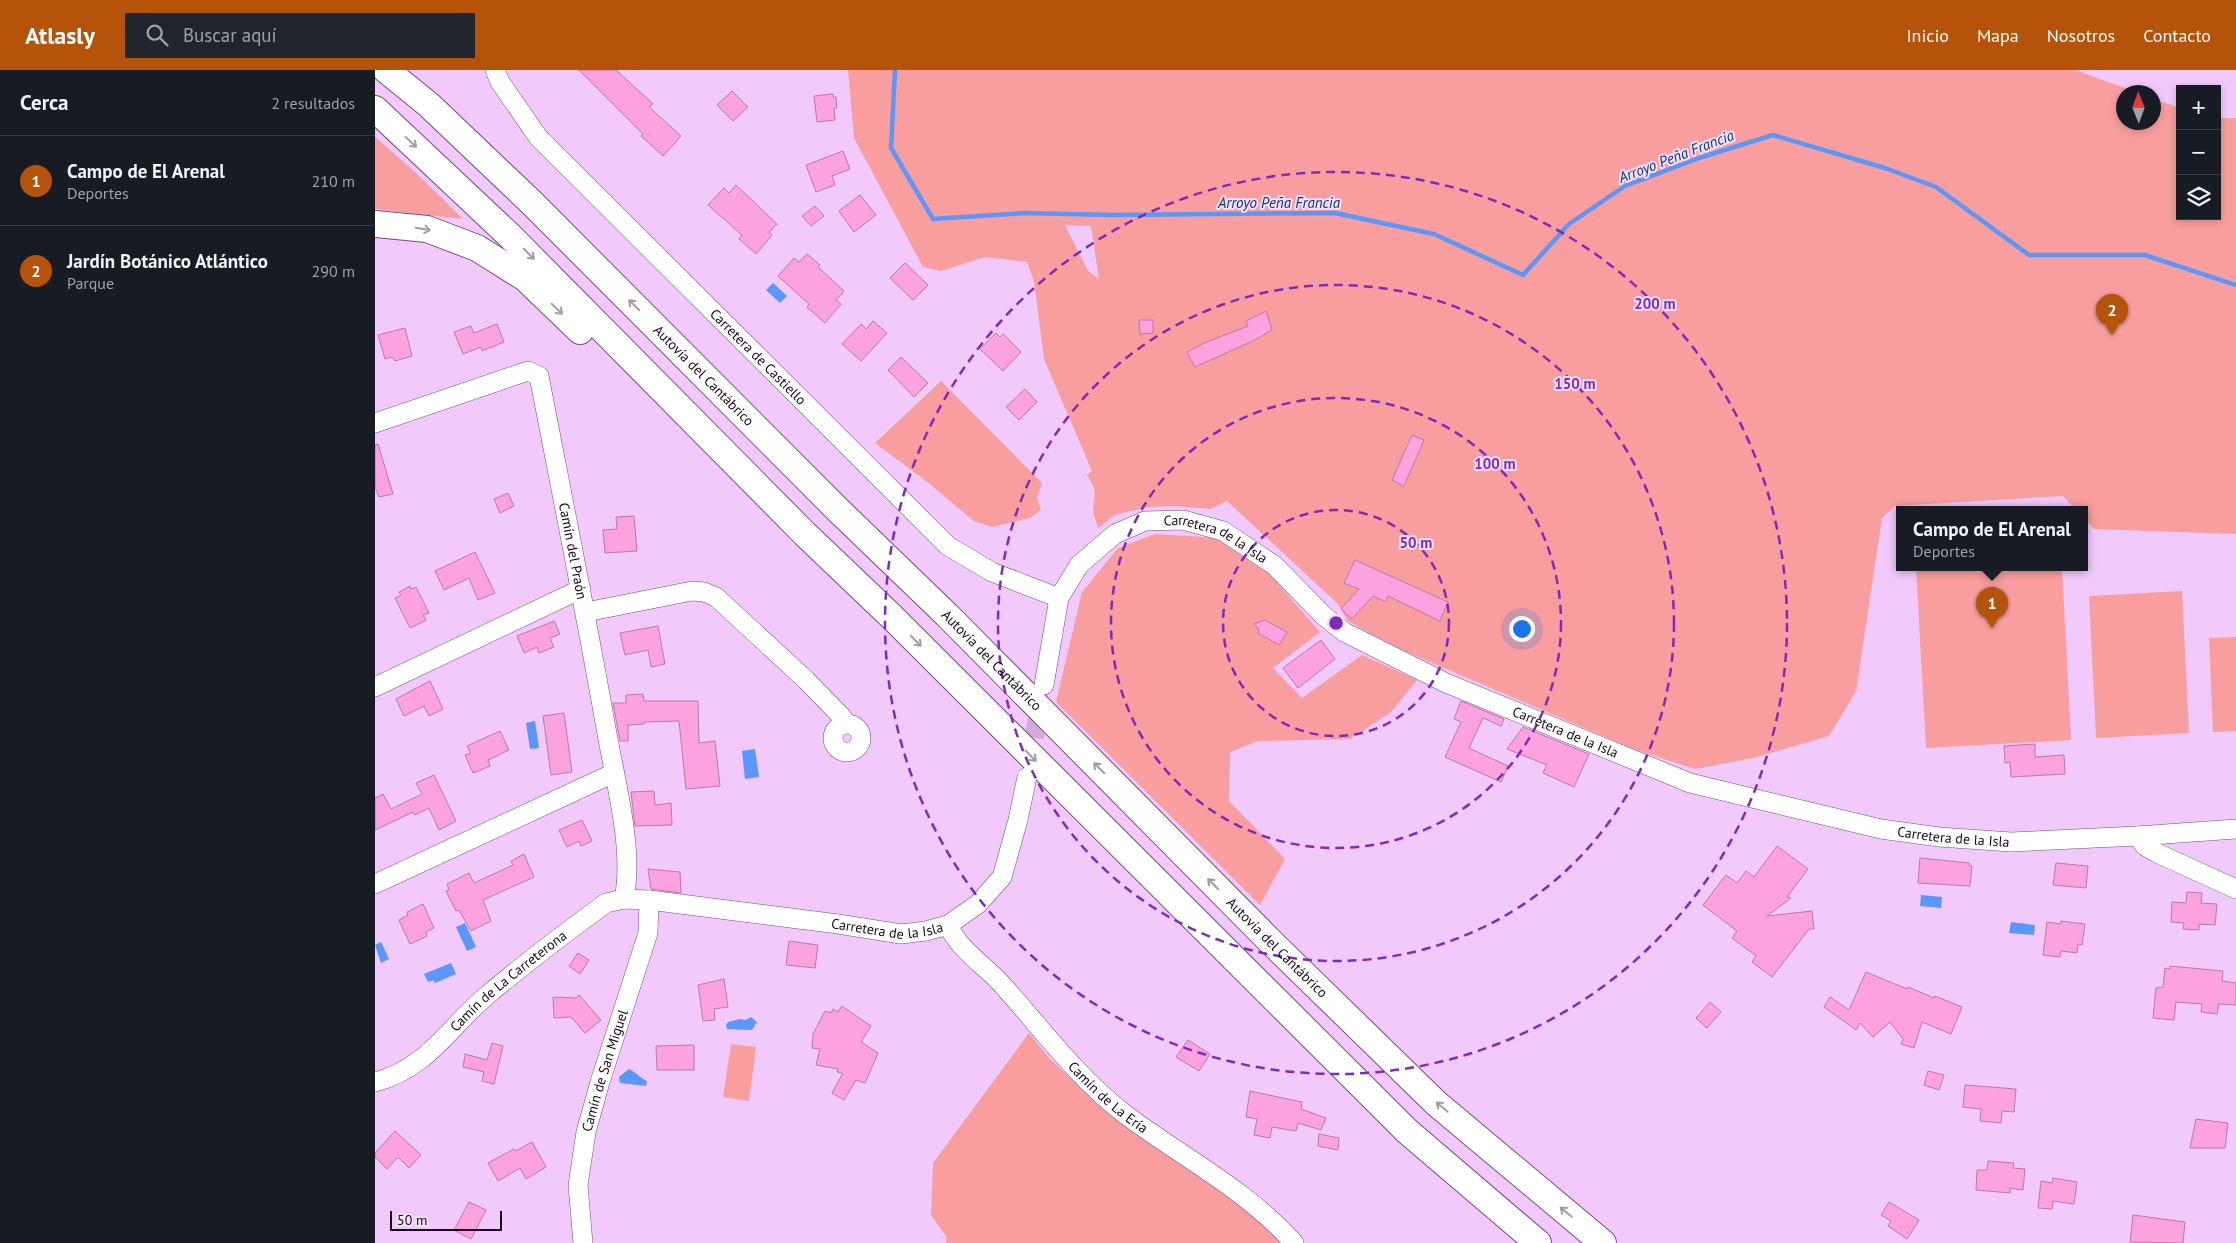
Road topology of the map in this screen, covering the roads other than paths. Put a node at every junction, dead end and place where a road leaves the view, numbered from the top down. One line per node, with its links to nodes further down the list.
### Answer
1 (386, 70): 5 (highway, Autovía del Cantábrico)
2 (405, 70): 5 (highway)
3 (495, 70): 9 (street, Carretera de Castiello)
4 (375, 110): 11 (highway, one-way to 11)
5 (533, 204): 28 (highway, Autovía del Cantábrico, one-way to 5)
6 (375, 224): 11 (highway, one-way to 11)
7 (375, 423): 8 (street, Camín del Praón)
8 (581, 589): 10 (street, Camín del Praón); 13 (street)
9 (1059, 598): 12 (street, Carretera de la Isla); 18 (street, Carretera de la Isla)
10 (586, 612): 14 (street); 15 (street, Camín del Praón)
11 (892, 617): 27 (highway, one-way to 27)
12 (1044, 685)
13 (375, 687)
14 (845, 724)
15 (614, 773): 19 (street); 21 (street, Camín del Praón)
16 (1027, 777): 23 (street, Carretera de la Isla)
17 (2236, 829): 18 (street, Carretera de la Isla)
18 (2137, 836): 20 (street)
19 (375, 884)
20 (2236, 889)
21 (624, 899): 22 (street, Camín de La Carreterona); 24 (street, Camín de La Carreterona)
22 (649, 900): 23 (street, Carretera de la Isla); 25 (street, Camín de San Miguel)
23 (949, 925): 26 (street, Camín de La Ería)
24 (375, 1082)
25 (583, 1243)
26 (1294, 1243)
27 (1538, 1243)
28 (1603, 1243)

